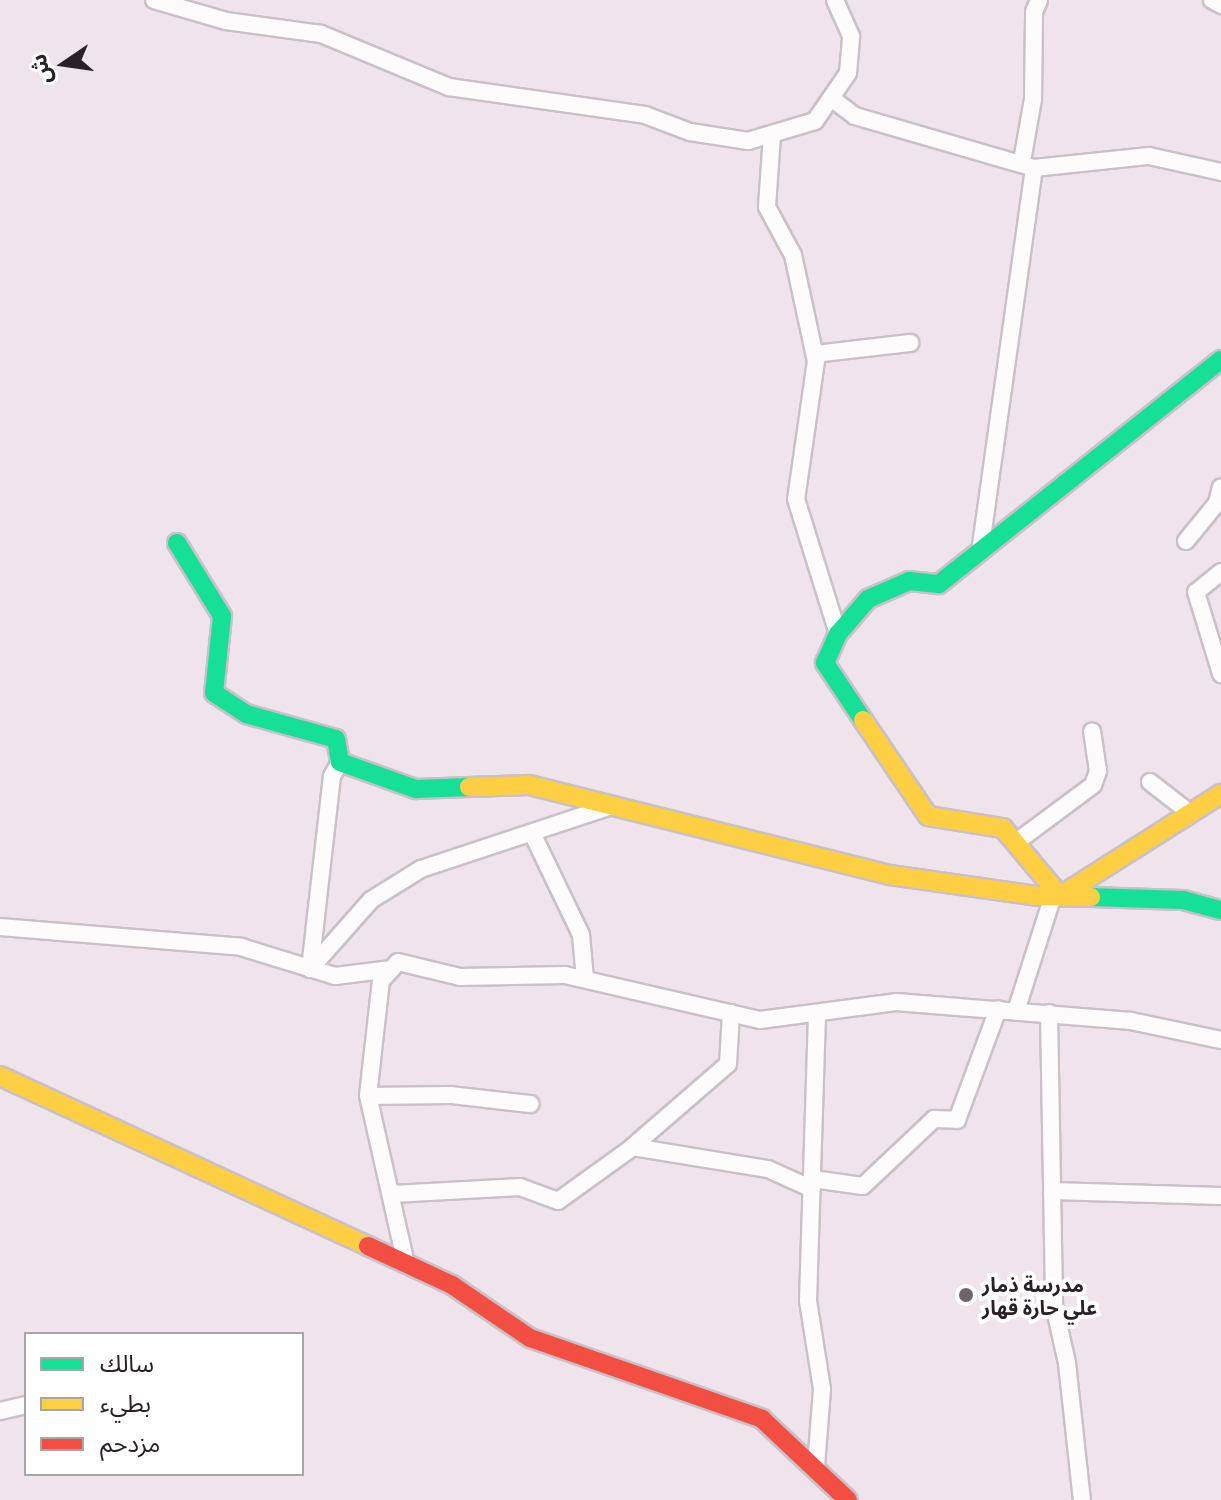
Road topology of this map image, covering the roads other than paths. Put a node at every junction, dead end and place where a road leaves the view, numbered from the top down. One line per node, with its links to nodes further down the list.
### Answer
1 (154, 0): 7 (street)
2 (835, 0): 6 (street)
3 (1039, 0): 8 (street)
4 (1212, 0): 5 (street)
5 (1221, 5)
6 (831, 98): 7 (street); 8 (street)
7 (772, 135): 11 (street)
8 (1028, 164): 9 (street); 16 (street)
9 (1221, 172)
10 (910, 343): 11 (street)
11 (815, 354): 18 (street)
12 (1221, 360): 16 (street)
13 (1221, 487): 14 (street)
14 (1186, 541)
15 (177, 543): 21 (street)
16 (980, 551): 18 (street)
17 (1221, 572): 19 (street)
18 (838, 634): 27 (street)
19 (1221, 674)
20 (1092, 731): 27 (street)
21 (340, 762): 24 (street); 31 (street)
22 (1150, 782): 25 (street)
23 (1221, 794): 25 (street)
24 (617, 804): 26 (street); 28 (street)
25 (1190, 813): 28 (street)
26 (532, 833): 31 (street); 33 (street)
27 (1015, 843): 28 (street)
28 (1056, 896): 29 (street); 35 (street)
29 (1221, 910)
30 (0, 927): 31 (street)
31 (310, 969): 32 (street)
32 (392, 969): 33 (street); 41 (street)
33 (585, 979): 36 (street)
34 (998, 1009): 35 (street); 37 (street); 44 (street)
35 (1016, 1011): 38 (street)
36 (731, 1013): 37 (street); 43 (street)
37 (817, 1013): 44 (street)
38 (1049, 1013): 39 (street); 45 (street)
39 (1221, 1040)
40 (0, 1076): 48 (street)
41 (368, 1096): 42 (street); 46 (street)
42 (530, 1104)
43 (631, 1148): 44 (street); 46 (street)
44 (812, 1184): 51 (street)
45 (1052, 1191): 47 (street); 53 (street)
46 (393, 1194): 48 (street)
47 (1221, 1196)
48 (406, 1264): 51 (street)
49 (24, 1405): 50 (street)
50 (0, 1411)
51 (816, 1466): 52 (street)
52 (848, 1500)
53 (1082, 1500)

